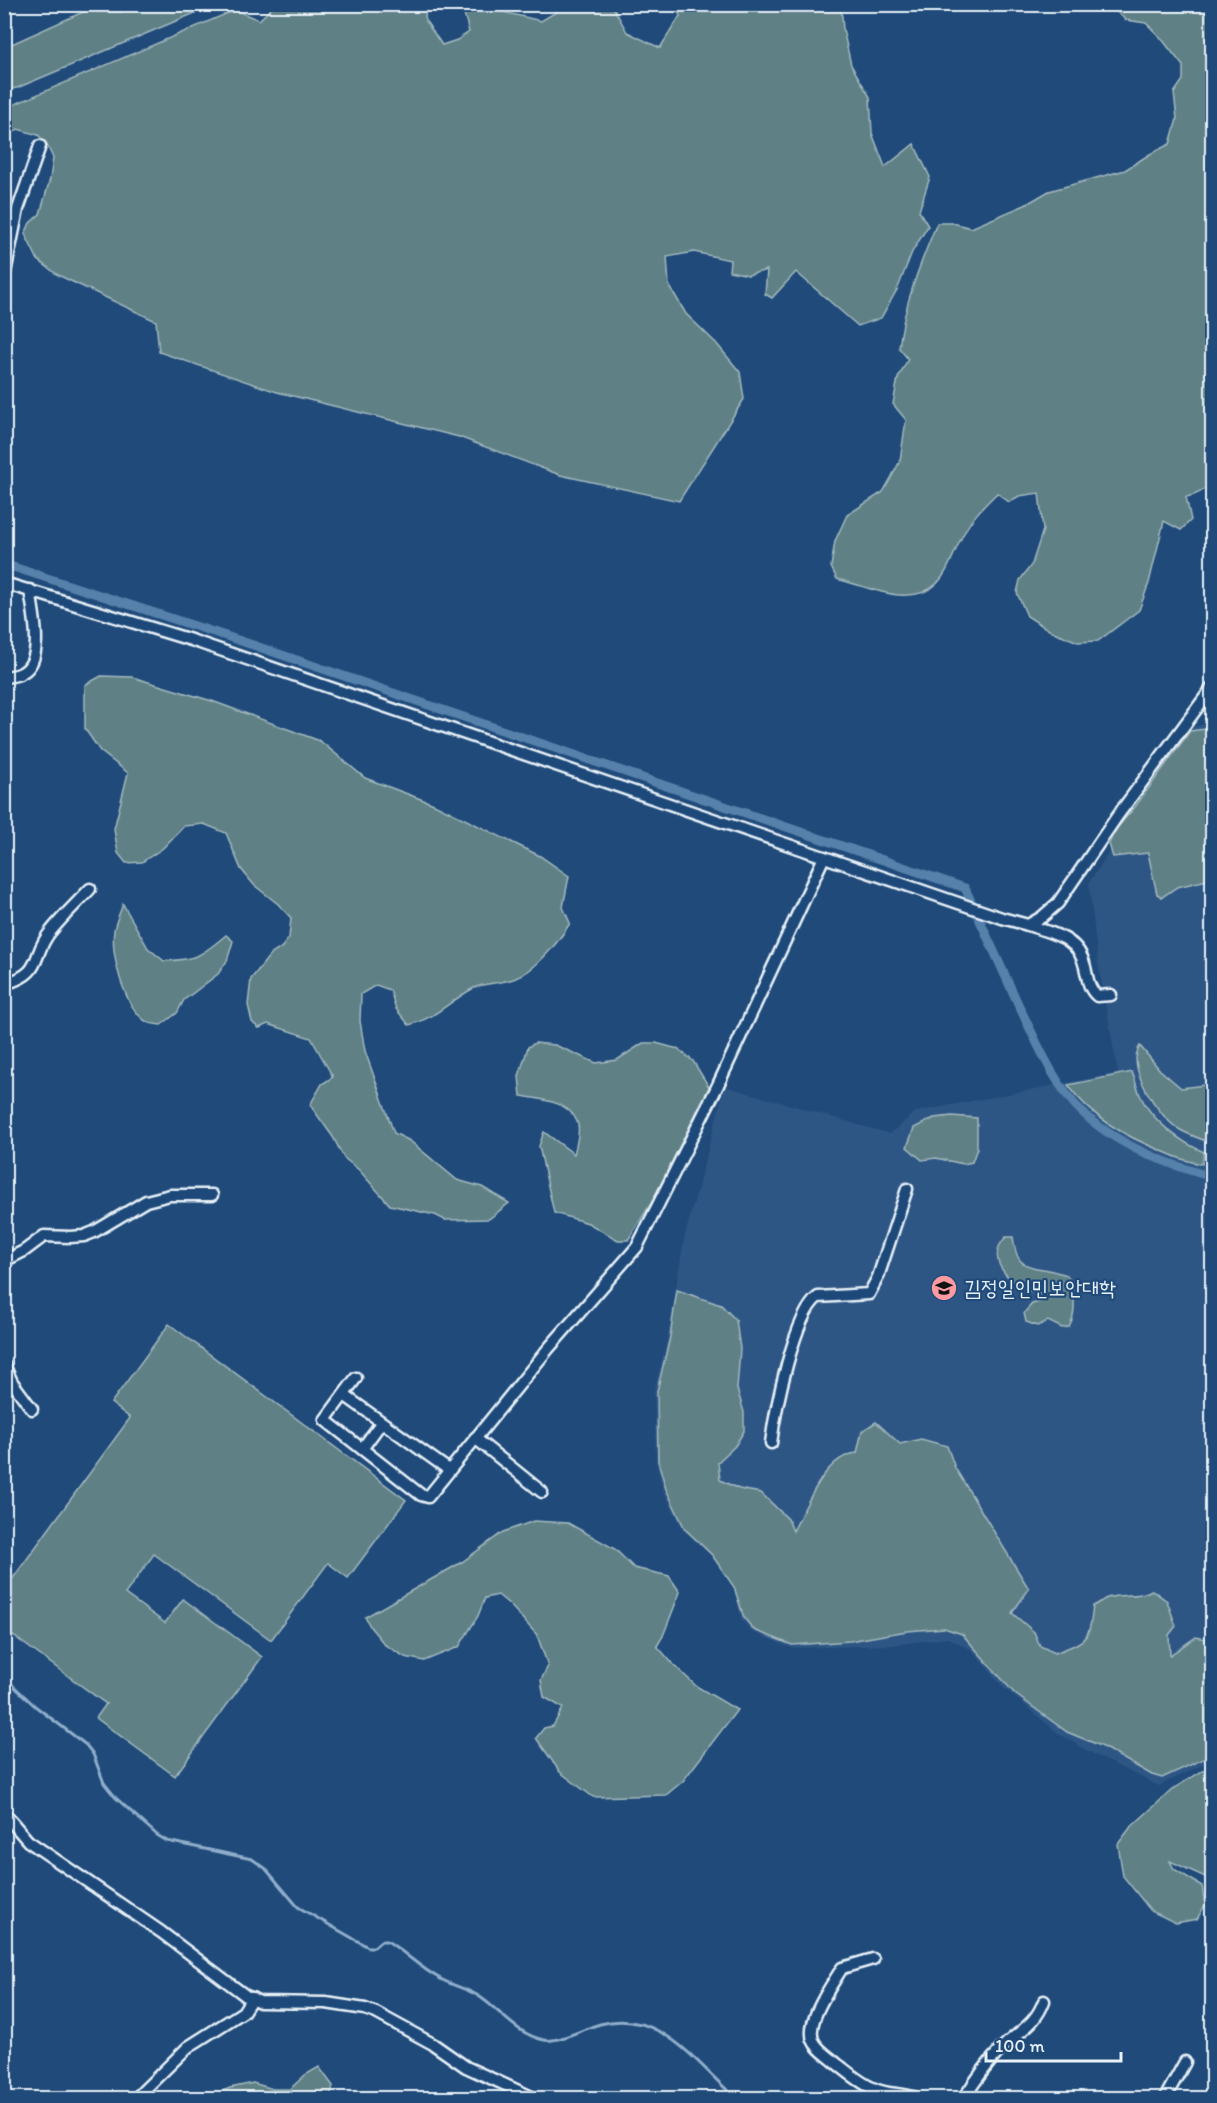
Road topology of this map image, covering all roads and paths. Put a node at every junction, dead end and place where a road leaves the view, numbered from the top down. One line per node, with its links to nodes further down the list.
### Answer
1 (40, 146): 2 (street)
2 (4, 279)
3 (4, 583): 4 (street)
4 (30, 590): 5 (street); 7 (street)
5 (4, 677)
6 (1212, 688): 9 (street)
7 (824, 857): 9 (street); 20 (street)
8 (90, 889): 10 (street)
9 (1028, 925): 11 (street)
10 (4, 984)
11 (1111, 995)
12 (907, 1189): 21 (street)
13 (212, 1195): 14 (street)
14 (4, 1261)
15 (4, 1365): 18 (street)
16 (356, 1378): 17 (street)
17 (344, 1395): 19 (street); 22 (street)
18 (32, 1409)
19 (381, 1423): 22 (street); 23 (street)
20 (476, 1438): 23 (street); 24 (street)
21 (771, 1443)
22 (362, 1449): 23 (street)
23 (449, 1470)
24 (542, 1492)
25 (4, 1813): 27 (street)
26 (873, 1959): 32 (street)
27 (252, 1998): 30 (street); 31 (street)
28 (1044, 2001): 33 (street)
29 (1185, 2062): 34 (street)
30 (136, 2098)
31 (534, 2098)
32 (916, 2098)
33 (964, 2098)
34 (1165, 2098)

